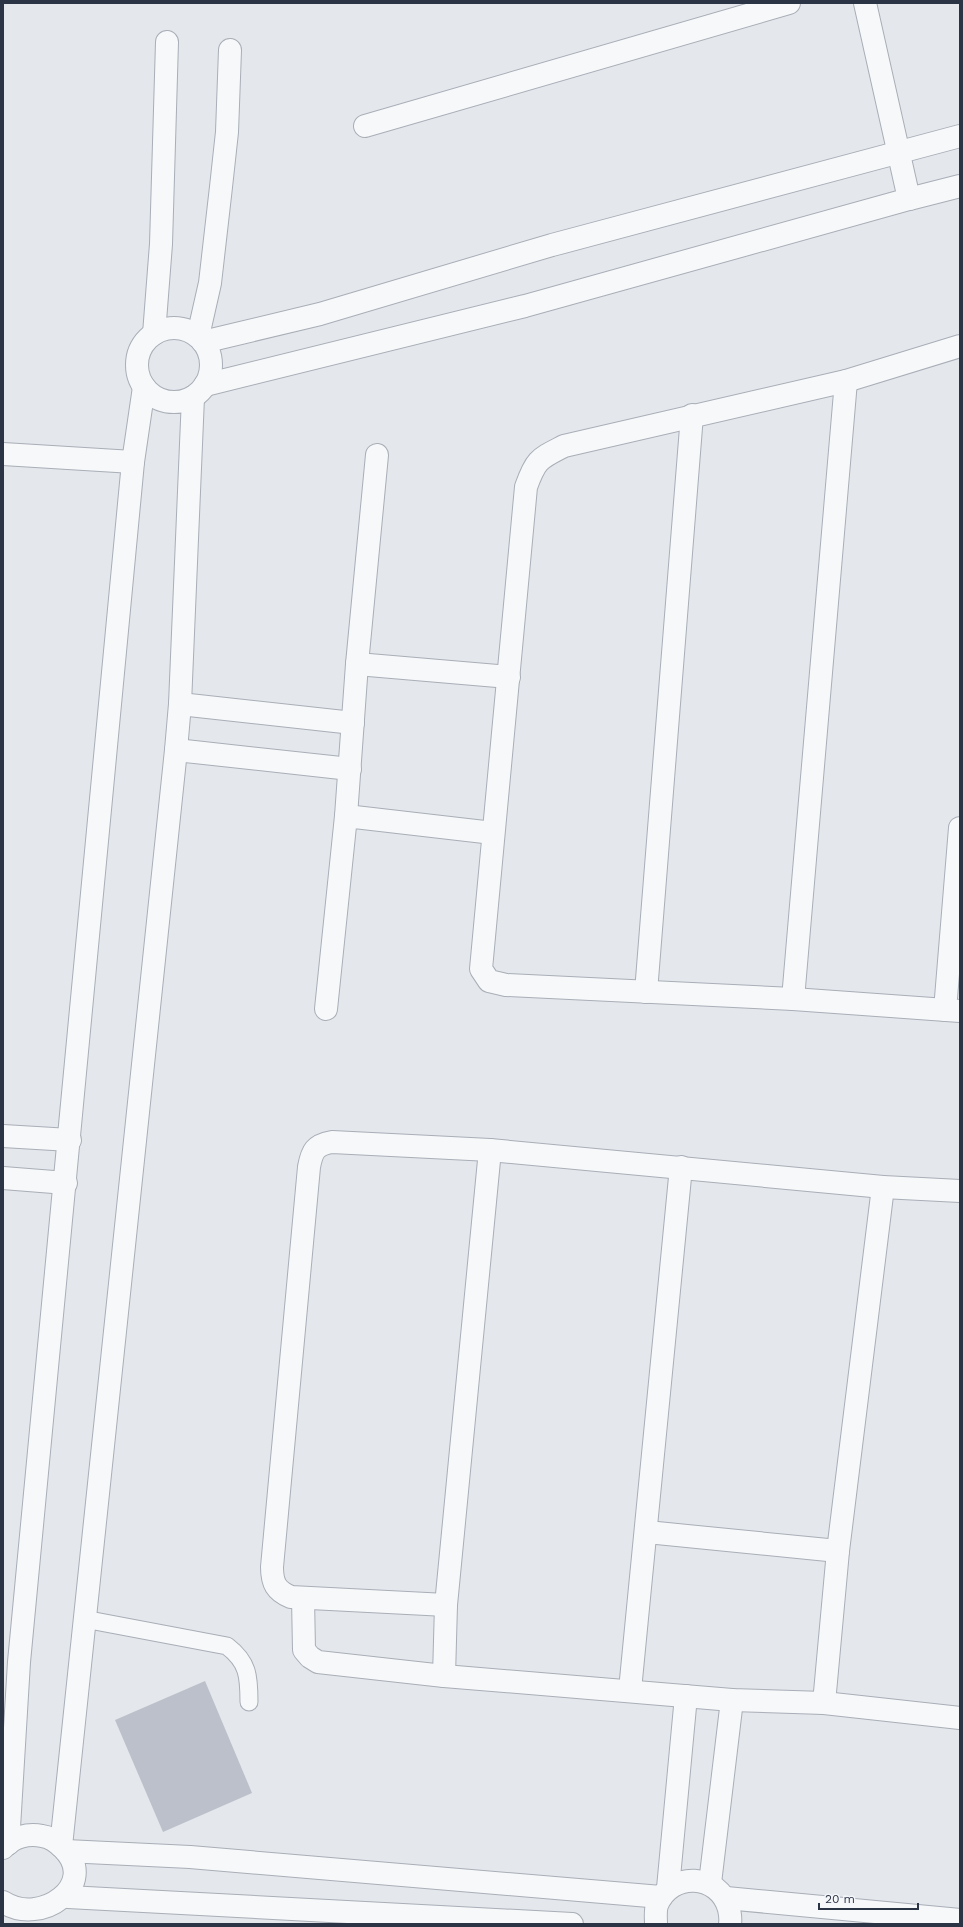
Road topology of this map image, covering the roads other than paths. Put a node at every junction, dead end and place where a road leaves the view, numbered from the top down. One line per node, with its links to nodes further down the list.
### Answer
1 (789, 3): 5 (street)
2 (865, 3): 7 (street)
3 (167, 42): 10 (street)
4 (230, 50): 11 (street)
5 (365, 126)
6 (960, 136): 7 (street)
7 (898, 152): 9 (street); 11 (street)
8 (960, 186): 9 (street)
9 (909, 199): 15 (street)
10 (154, 334): 11 (street); 14 (street)
11 (201, 339): 15 (street)
12 (960, 346): 13 (street)
13 (846, 380): 16 (street); 30 (street)
14 (144, 387): 15 (street); 19 (street)
15 (199, 391): 22 (street)
16 (692, 415): 21 (street); 29 (street)
17 (3, 454): 19 (street)
18 (377, 455): 20 (street)
19 (133, 462): 34 (street)
20 (357, 664): 21 (street); 23 (street)
21 (510, 677): 28 (street)
22 (180, 704): 23 (street); 24 (street)
23 (353, 722): 25 (street)
24 (176, 750): 25 (street); 45 (street)
25 (350, 769): 26 (street)
26 (346, 816): 28 (street); 31 (street)
27 (960, 828): 32 (street)
28 (493, 833): 29 (street)
29 (646, 992): 30 (street)
30 (793, 999): 32 (street)
31 (326, 1009)
32 (952, 1011)
33 (3, 1136): 34 (street)
34 (70, 1140): 38 (street)
35 (490, 1150): 36 (street); 43 (street); 44 (street)
36 (682, 1167): 39 (street); 41 (street)
37 (3, 1178): 38 (street)
38 (66, 1183): 46 (street)
39 (883, 1187): 40 (street); 42 (street)
40 (960, 1191)
41 (647, 1532): 42 (street); 48 (street)
42 (838, 1551): 52 (street)
43 (303, 1598): 44 (street); 47 (street)
44 (446, 1605): 47 (street)
45 (84, 1619): 51 (lane); 55 (street)
46 (11, 1661): 54 (street)
47 (444, 1676): 48 (street)
48 (630, 1690): 49 (street)
49 (686, 1696): 50 (street); 57 (street)
50 (732, 1700): 52 (street); 56 (street)
51 (249, 1702)
52 (824, 1703): 53 (street)
53 (960, 1718)
54 (5, 1846): 55 (street)
55 (63, 1848): 57 (street); 60 (street)
56 (710, 1883): 57 (street); 58 (street)
57 (665, 1893): 63 (street)
58 (726, 1898): 61 (street); 64 (street)
59 (3, 1902): 60 (street)
60 (60, 1910): 62 (street)
61 (960, 1920)
62 (572, 1924)
63 (656, 1924)
64 (730, 1924)

